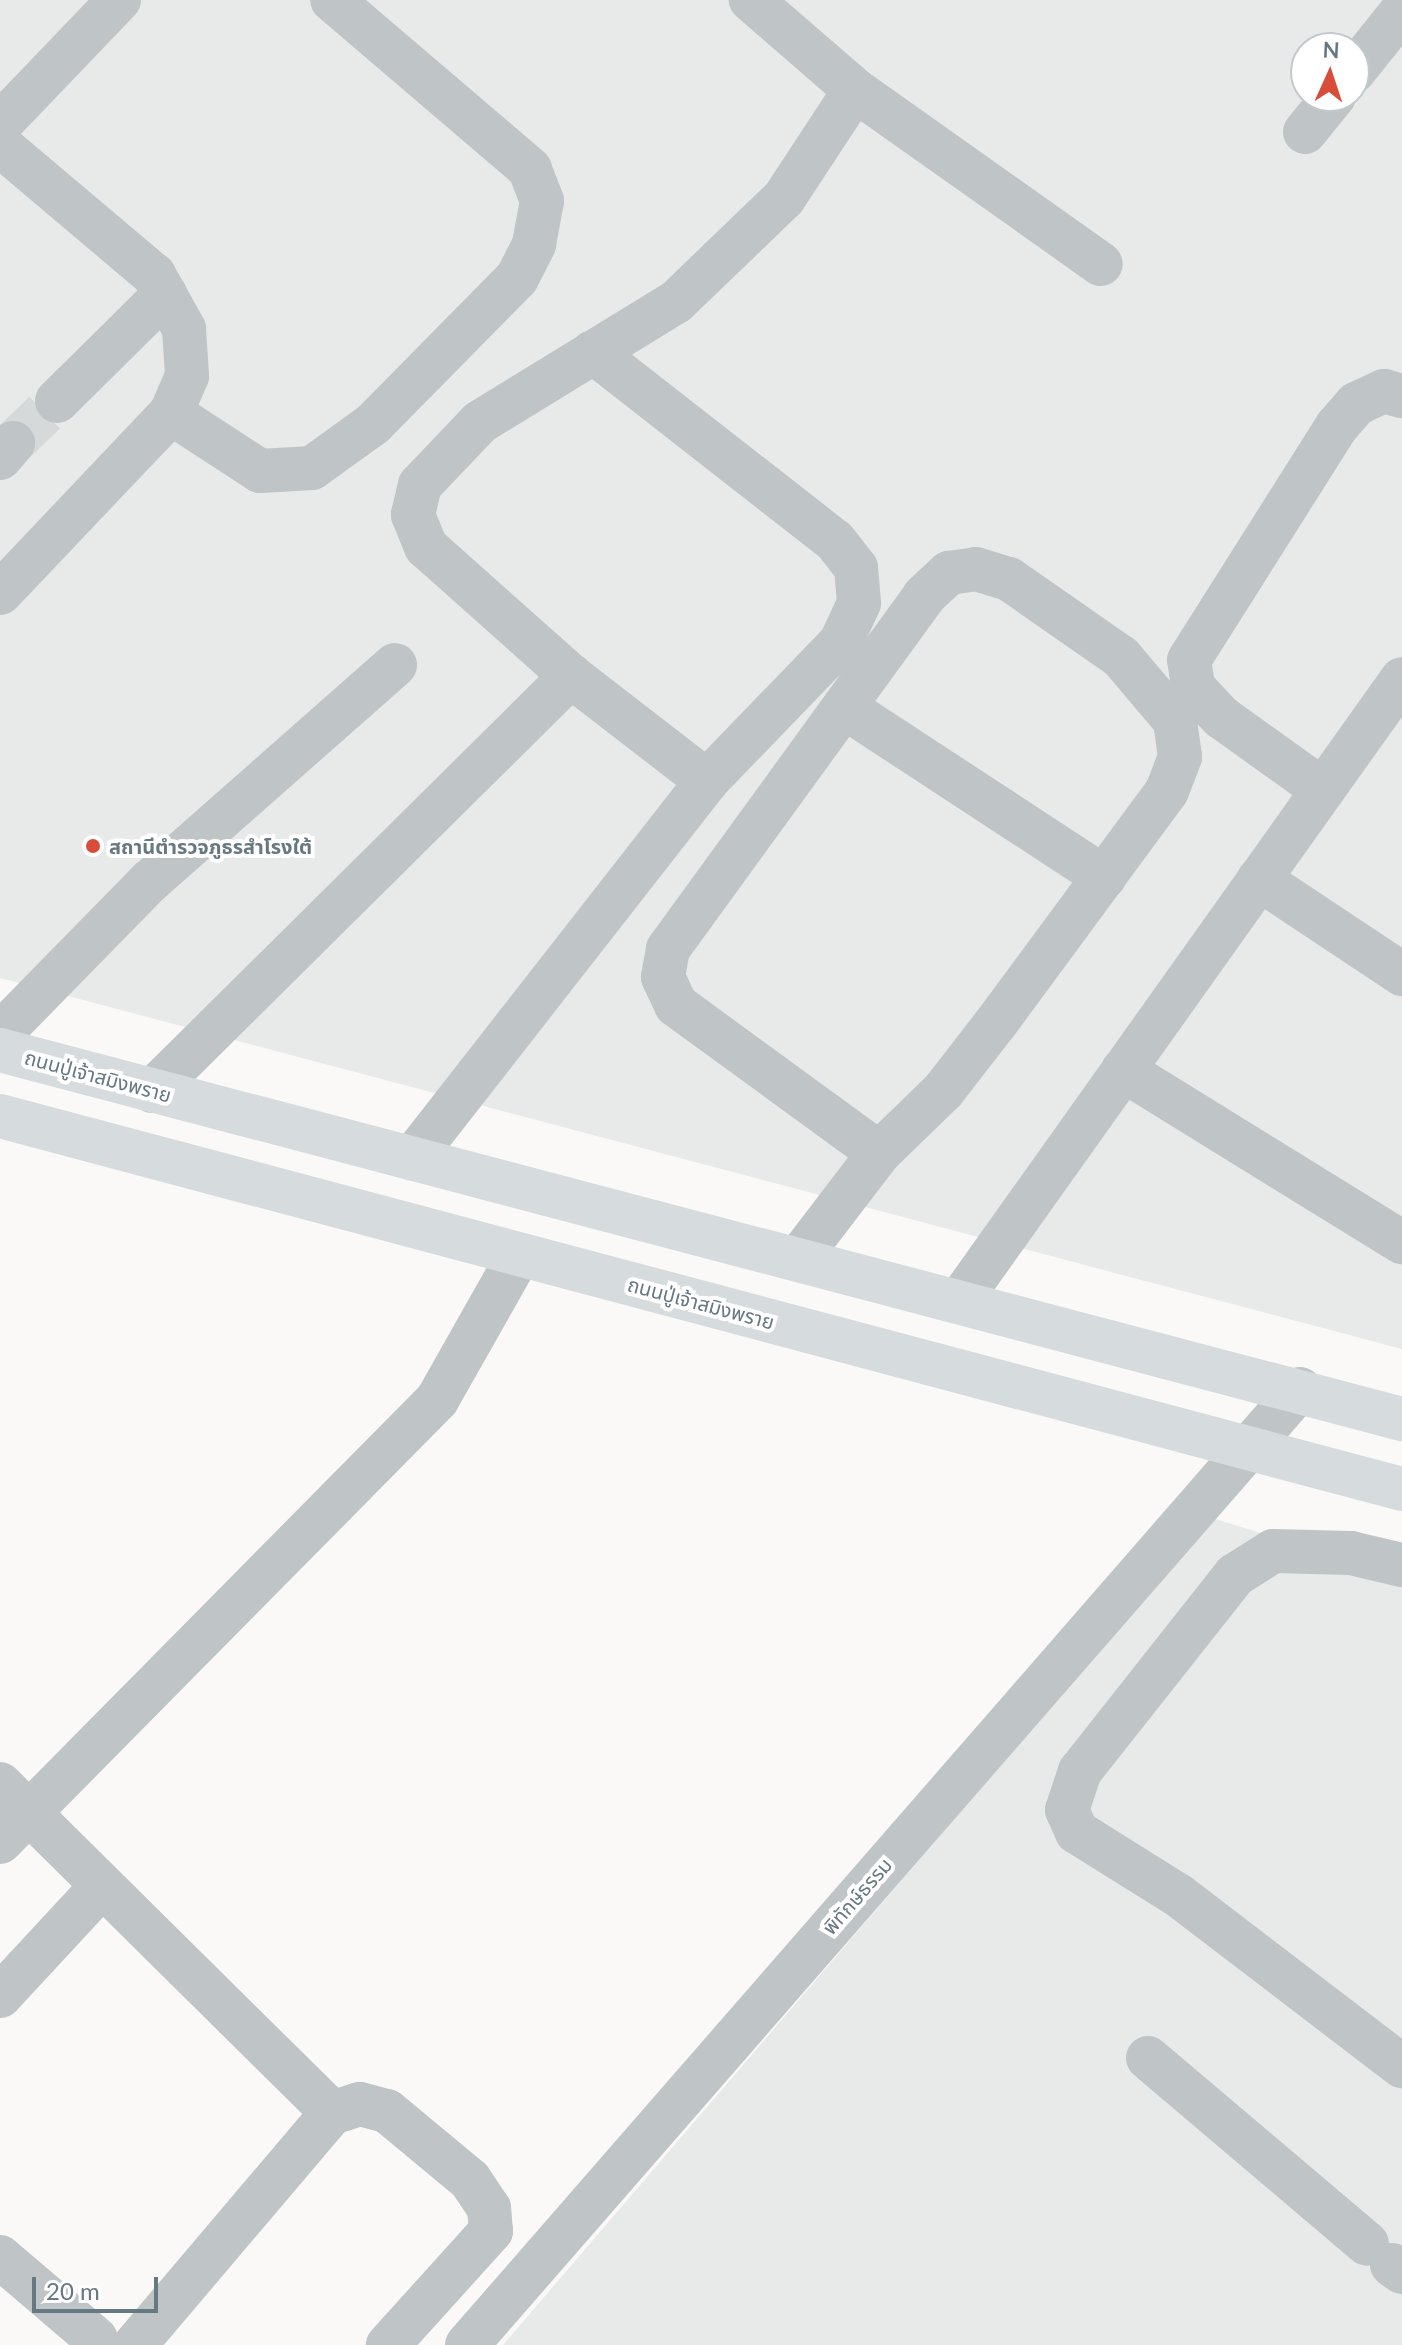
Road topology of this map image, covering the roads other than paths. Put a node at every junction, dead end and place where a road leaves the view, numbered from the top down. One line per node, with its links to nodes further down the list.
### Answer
1 (119, 0): 8 (street)
2 (332, 0): 16 (street)
3 (751, 0): 6 (street)
4 (1402, 11): 5 (street)
5 (1370, 51)
6 (855, 90): 11 (street); 13 (street)
7 (1321, 112): 9 (street)
8 (0, 124)
9 (1305, 132)
10 (0, 145): 12 (street)
11 (1101, 264)
12 (165, 294): 15 (street); 16 (street)
13 (593, 352): 19 (street); 22 (street)
14 (1402, 396): 23 (street)
15 (57, 401)
16 (171, 413): 17 (street)
17 (0, 593)
18 (395, 665): 27 (street)
19 (571, 676): 22 (street); 29 (street)
20 (1402, 679): 23 (street)
21 (844, 707): 24 (street); 24 (street); 31 (street)
22 (707, 781): 32 (street)
23 (1323, 790): 25 (street)
24 (1104, 877): 31 (street)
25 (1259, 879): 26 (street); 28 (street)
26 (1402, 974)
27 (2, 1056): 29 (main road, ถนนปู่เจ้าสมิงพราย)
28 (1123, 1070): 33 (street); 36 (street)
29 (152, 1091): 32 (main road, ถนนปู่เจ้าสมิงพราย)
30 (0, 1116): 34 (main road, ถนนปู่เจ้าสมิงพราย)
31 (879, 1153): 35 (street)
32 (412, 1158): 35 (main road, ถนนปู่เจ้าสมิงพราย)
33 (1402, 1242)
34 (519, 1255): 39 (main road, ถนนปู่เจ้าสมิงพราย); 42 (street)
35 (798, 1259): 36 (main road, ถนนปู่เจ้าสมิงพราย)
36 (960, 1300): 37 (main road, ถนนปู่เจ้าสมิงพราย)
37 (1300, 1389): 38 (main road, ถนนปู่เจ้าสมิงพราย); 39 (street, พิทักษ์ธรรม)
38 (1402, 1419)
39 (1247, 1448): 40 (main road, ถนนปู่เจ้าสมิงพราย); 52 (street, พิทักษ์ธรรม)
40 (1402, 1489)
41 (1402, 1565): 46 (street)
42 (9, 1814): 43 (street)
43 (102, 1886): 44 (street); 47 (street)
44 (0, 1996)
45 (1148, 2058): 49 (street)
46 (1402, 2066)
47 (332, 2113): 50 (street); 51 (street)
48 (0, 2257): 50 (street)
49 (1387, 2261)
50 (116, 2342)
51 (388, 2345)
52 (467, 2345)

